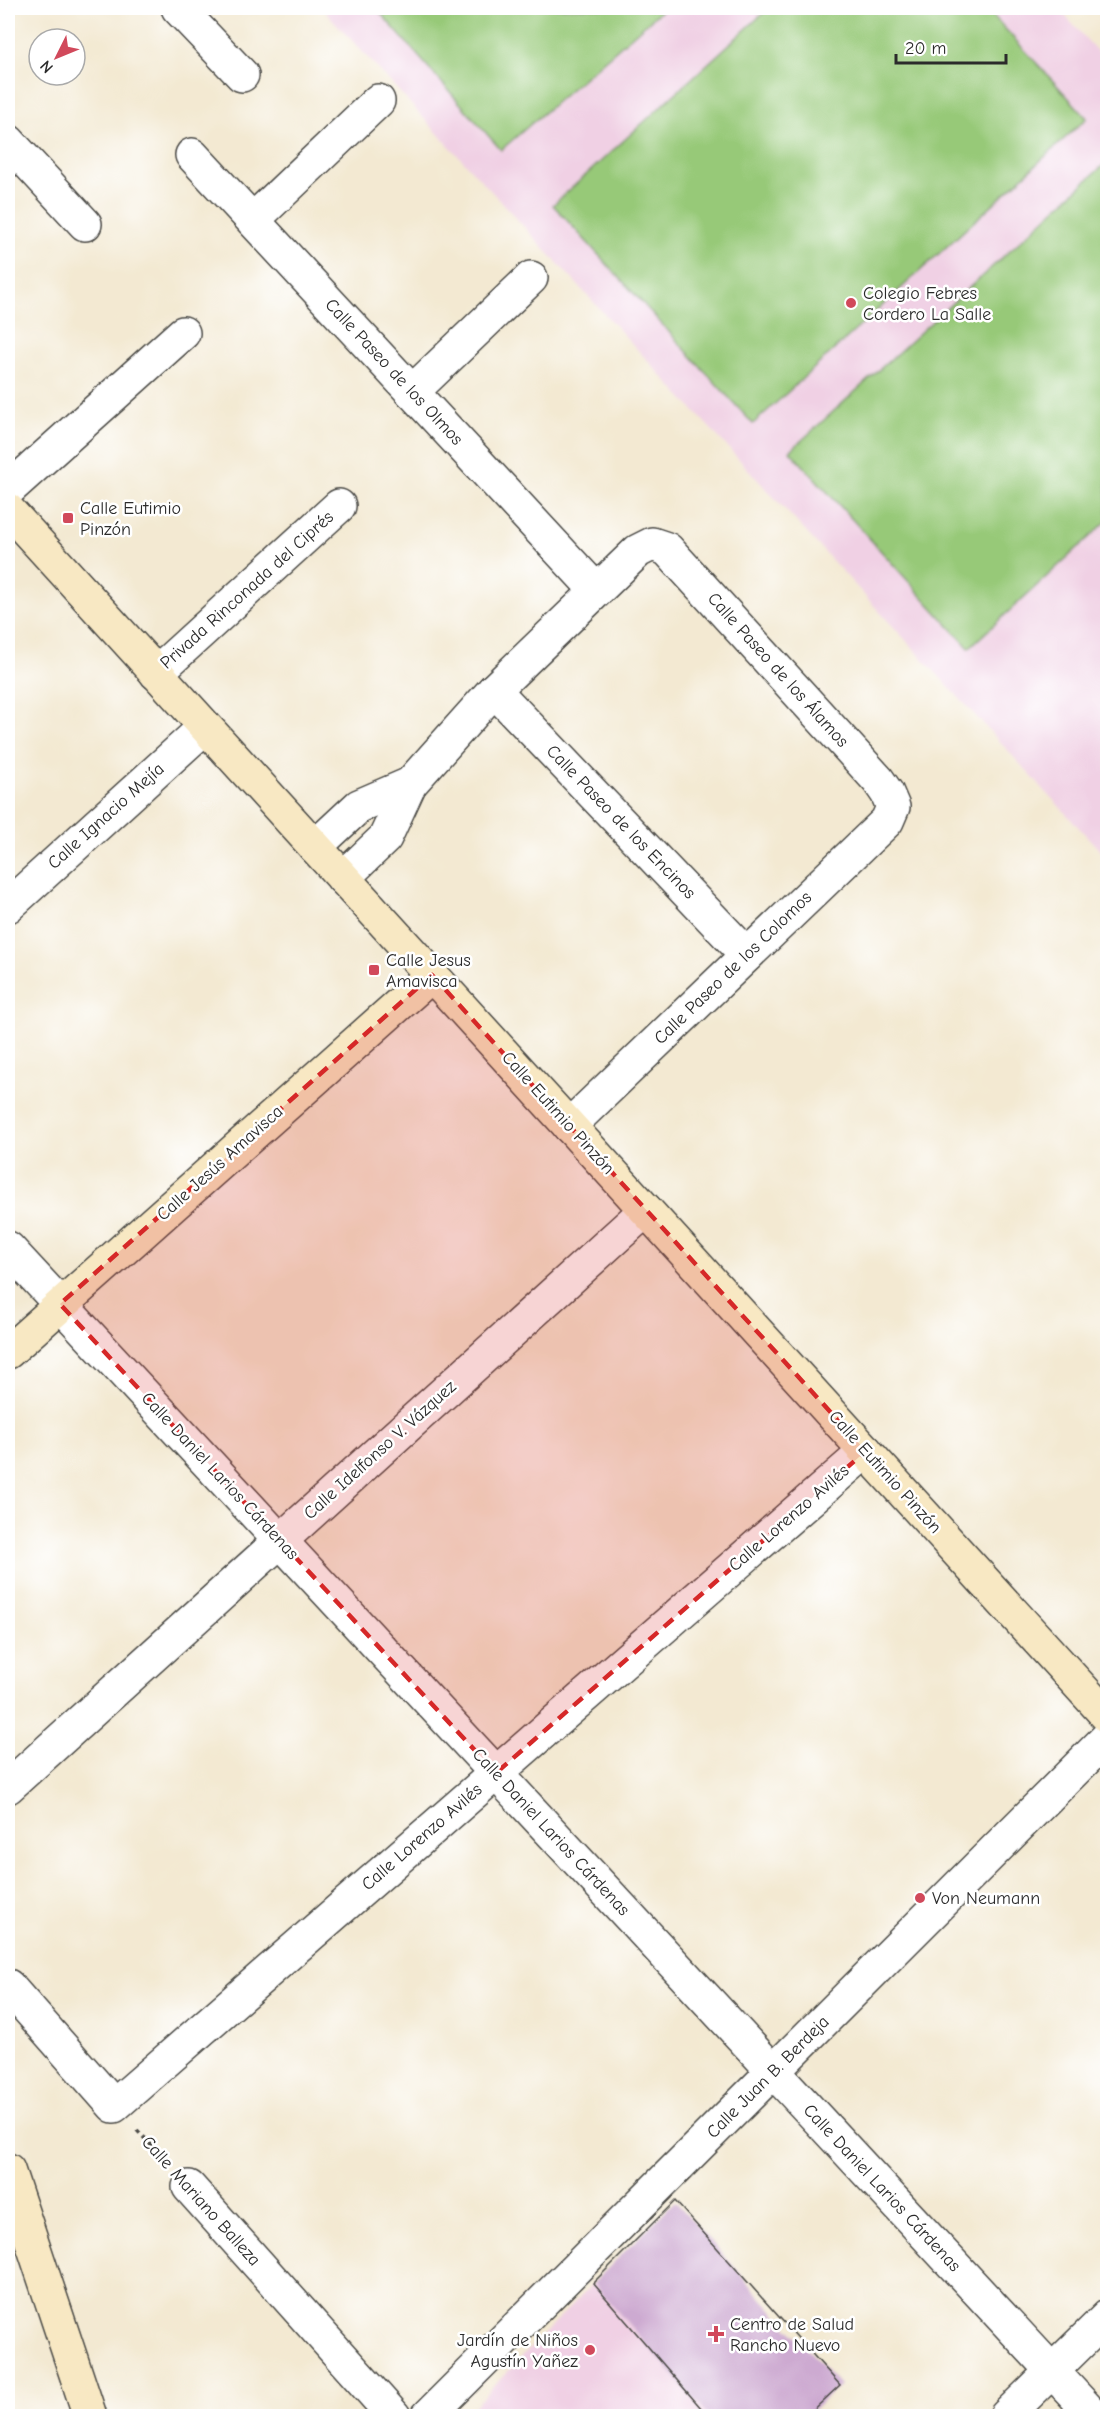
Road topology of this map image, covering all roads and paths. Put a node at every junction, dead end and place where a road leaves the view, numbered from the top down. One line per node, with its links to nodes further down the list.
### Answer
1 (178, 8): 2 (street)
2 (242, 75)
3 (378, 101): 6 (street)
4 (8, 141): 7 (street)
5 (192, 154): 6 (street, Calle Paseo de los Olmos)
6 (253, 220): 10 (street, Calle Paseo de los Olmos)
7 (85, 224)
8 (531, 278): 10 (street)
9 (183, 333): 11 (street)
10 (412, 392): 14 (street, Calle Paseo de los Olmos)
11 (8, 490)
12 (339, 506): 15 (street, Privada Rinconada del Ciprés)
13 (8, 510): 15 (street, Calle Eutimio Pinzón)
14 (596, 591): 16 (street); 19 (street, Calle Paseo de los Álamos)
15 (156, 673): 17 (street, Calle Eutimio Pinzón)
16 (494, 690): 18 (street); 23 (street, Calle Paseo de los Encinos)
17 (205, 727): 20 (street, Calle Eutimio Pinzón); 22 (street, Calle Ignacio Mejía)
18 (410, 784): 20 (street); 21 (street)
19 (893, 807): 23 (street, Calle Paseo de los Colomos)
20 (315, 847): 21 (street, Calle Eutimio Pinzón)
21 (343, 878): 24 (street, Calle Eutimio Pinzón)
22 (8, 906)
23 (747, 955): 25 (street, Calle Paseo de los Colomos)
24 (432, 975): 25 (street, Calle Eutimio Pinzón); 28 (street, Calle Jesús Amavisca)
25 (569, 1126): 26 (street, Calle Eutimio Pinzón)
26 (646, 1210): 30 (street, Calle Eutimio Pinzón); 31 (street, Calle Idelfonso V. Vázquez)
27 (8, 1248): 28 (street, Calle Daniel Larios Cárdenas)
28 (60, 1304): 29 (street, Calle Jesús Amavisca); 31 (street, Calle Daniel Larios Cárdenas)
29 (8, 1352)
30 (866, 1451): 32 (street, Calle Eutimio Pinzón); 34 (street, Calle Lorenzo Avilés)
31 (280, 1541): 34 (street, Calle Daniel Larios Cárdenas); 35 (street, Calle Idelfonso V. Vázquez)
32 (1107, 1717)
33 (1107, 1737): 37 (street, Calle Juan B. Berdeja)
34 (496, 1773): 37 (street, Calle Daniel Larios Cárdenas); 38 (street, Calle Lorenzo Avilés)
35 (8, 1787)
36 (8, 1986): 38 (street)
37 (773, 2072): 42 (street, Calle Daniel Larios Cárdenas); 45 (street, Calle Juan B. Berdeja)
38 (114, 2106): 40 (path, Calle Mariano Balleza)
39 (8, 2170): 43 (street)
40 (189, 2187): 44 (street, Calle Mariano Balleza)
41 (1107, 2316): 42 (street)
42 (1052, 2371): 46 (street); 47 (street, Calle Daniel Larios Cárdenas)
43 (90, 2416)
44 (393, 2416)
45 (428, 2416)
46 (1006, 2416)
47 (1094, 2416)

